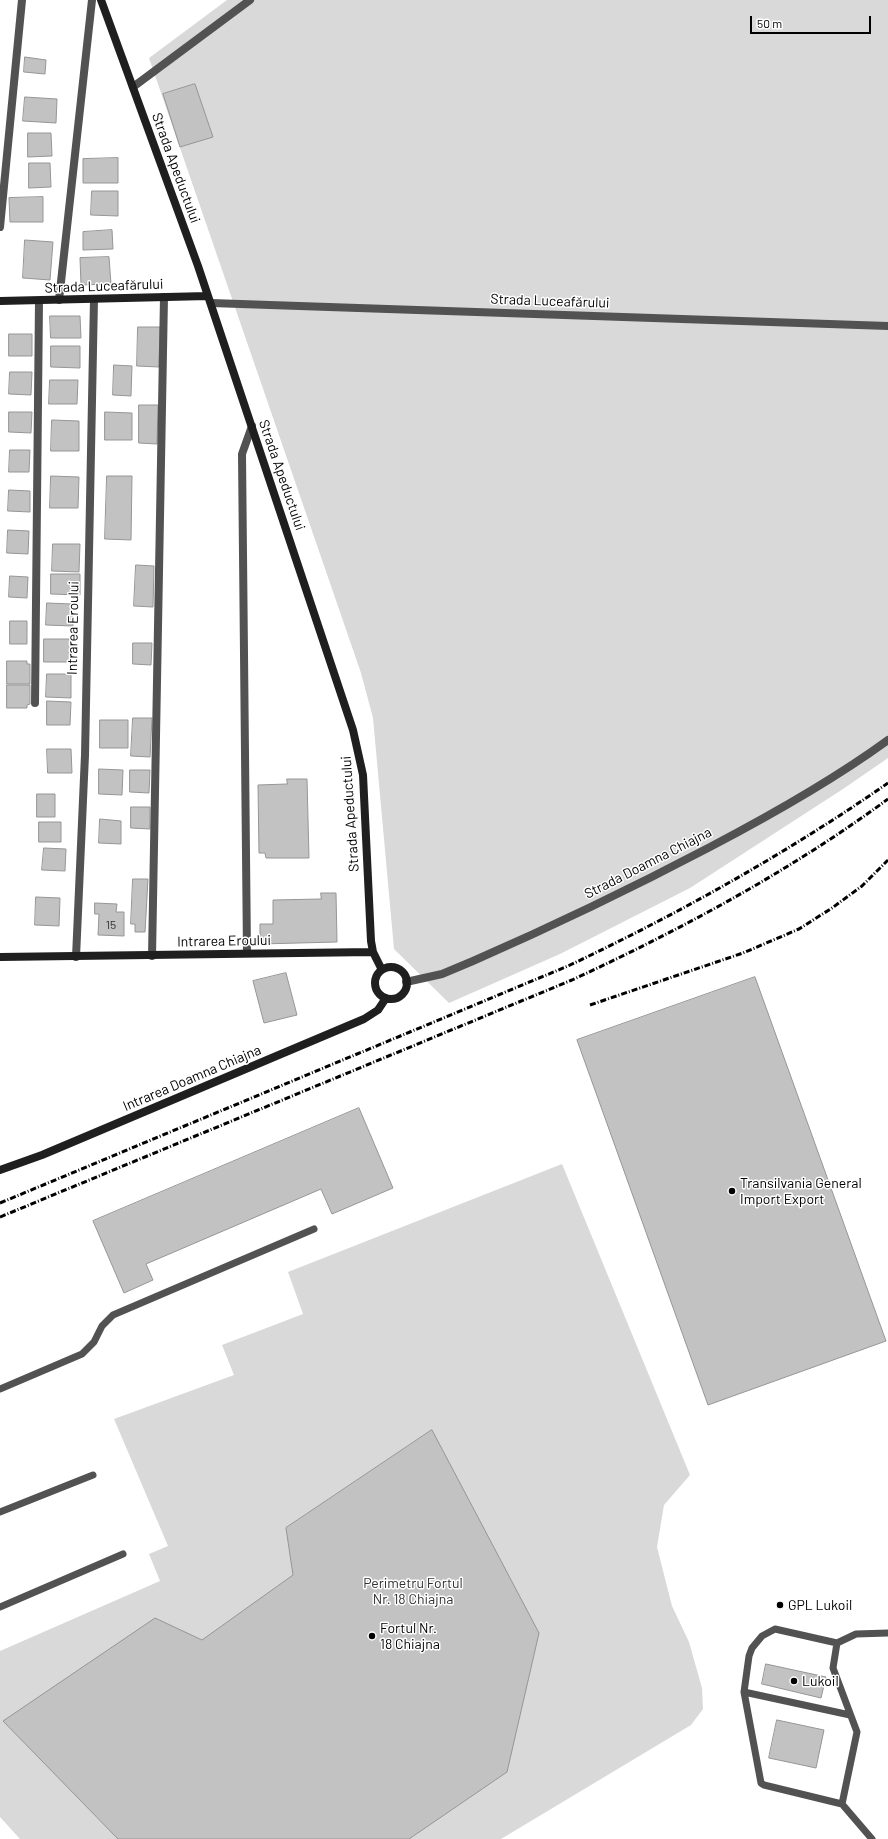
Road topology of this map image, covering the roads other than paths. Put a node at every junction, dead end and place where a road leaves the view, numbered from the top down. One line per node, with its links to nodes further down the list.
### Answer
1 (22, 0): 6 (street)
2 (92, 0): 9 (street)
3 (101, 0): 5 (street, Strada Apeductului)
4 (250, 0): 5 (street)
5 (133, 87): 10 (street, Strada Apeductului)
6 (0, 227)
7 (164, 297): 8 (street, Strada Luceafărului); 10 (street, Strada Luceafărului); 19 (street)
8 (94, 299): 9 (street, Strada Luceafărului); 20 (street, Intrarea Eroului)
9 (59, 300): 12 (street, Strada Luceafărului)
10 (209, 300): 13 (street, Strada Luceafărului); 14 (street, Strada Apeductului)
11 (0, 301): 12 (street, Strada Luceafărului)
12 (39, 301): 15 (street)
13 (888, 326)
14 (252, 426): 17 (street, Strada Apeductului); 18 (street)
15 (35, 703)
16 (888, 740): 23 (street, Strada Doamna Chiajna)
17 (373, 952): 18 (street, Intrarea Eroului); 22 (street, Strada Apeductului)
18 (247, 954): 19 (street, Intrarea Eroului)
19 (152, 956): 20 (street, Intrarea Eroului)
20 (76, 957): 21 (street, Intrarea Eroului)
21 (0, 958)
22 (382, 970): 23 (street); 24 (street)
23 (406, 982): 24 (street)
24 (386, 998): 25 (street, Intrarea Doamna Chiajna)
25 (0, 1170)
26 (314, 1229): 27 (lane)
27 (0, 1389)
28 (93, 1475): 29 (lane)
29 (0, 1512)
30 (123, 1554): 31 (lane)
31 (0, 1607)
32 (888, 1632): 33 (lane)
33 (837, 1643): 34 (lane); 35 (lane)
34 (744, 1692): 35 (lane); 36 (lane)
35 (850, 1715): 36 (lane)
36 (842, 1804): 37 (lane)
37 (872, 1839)

